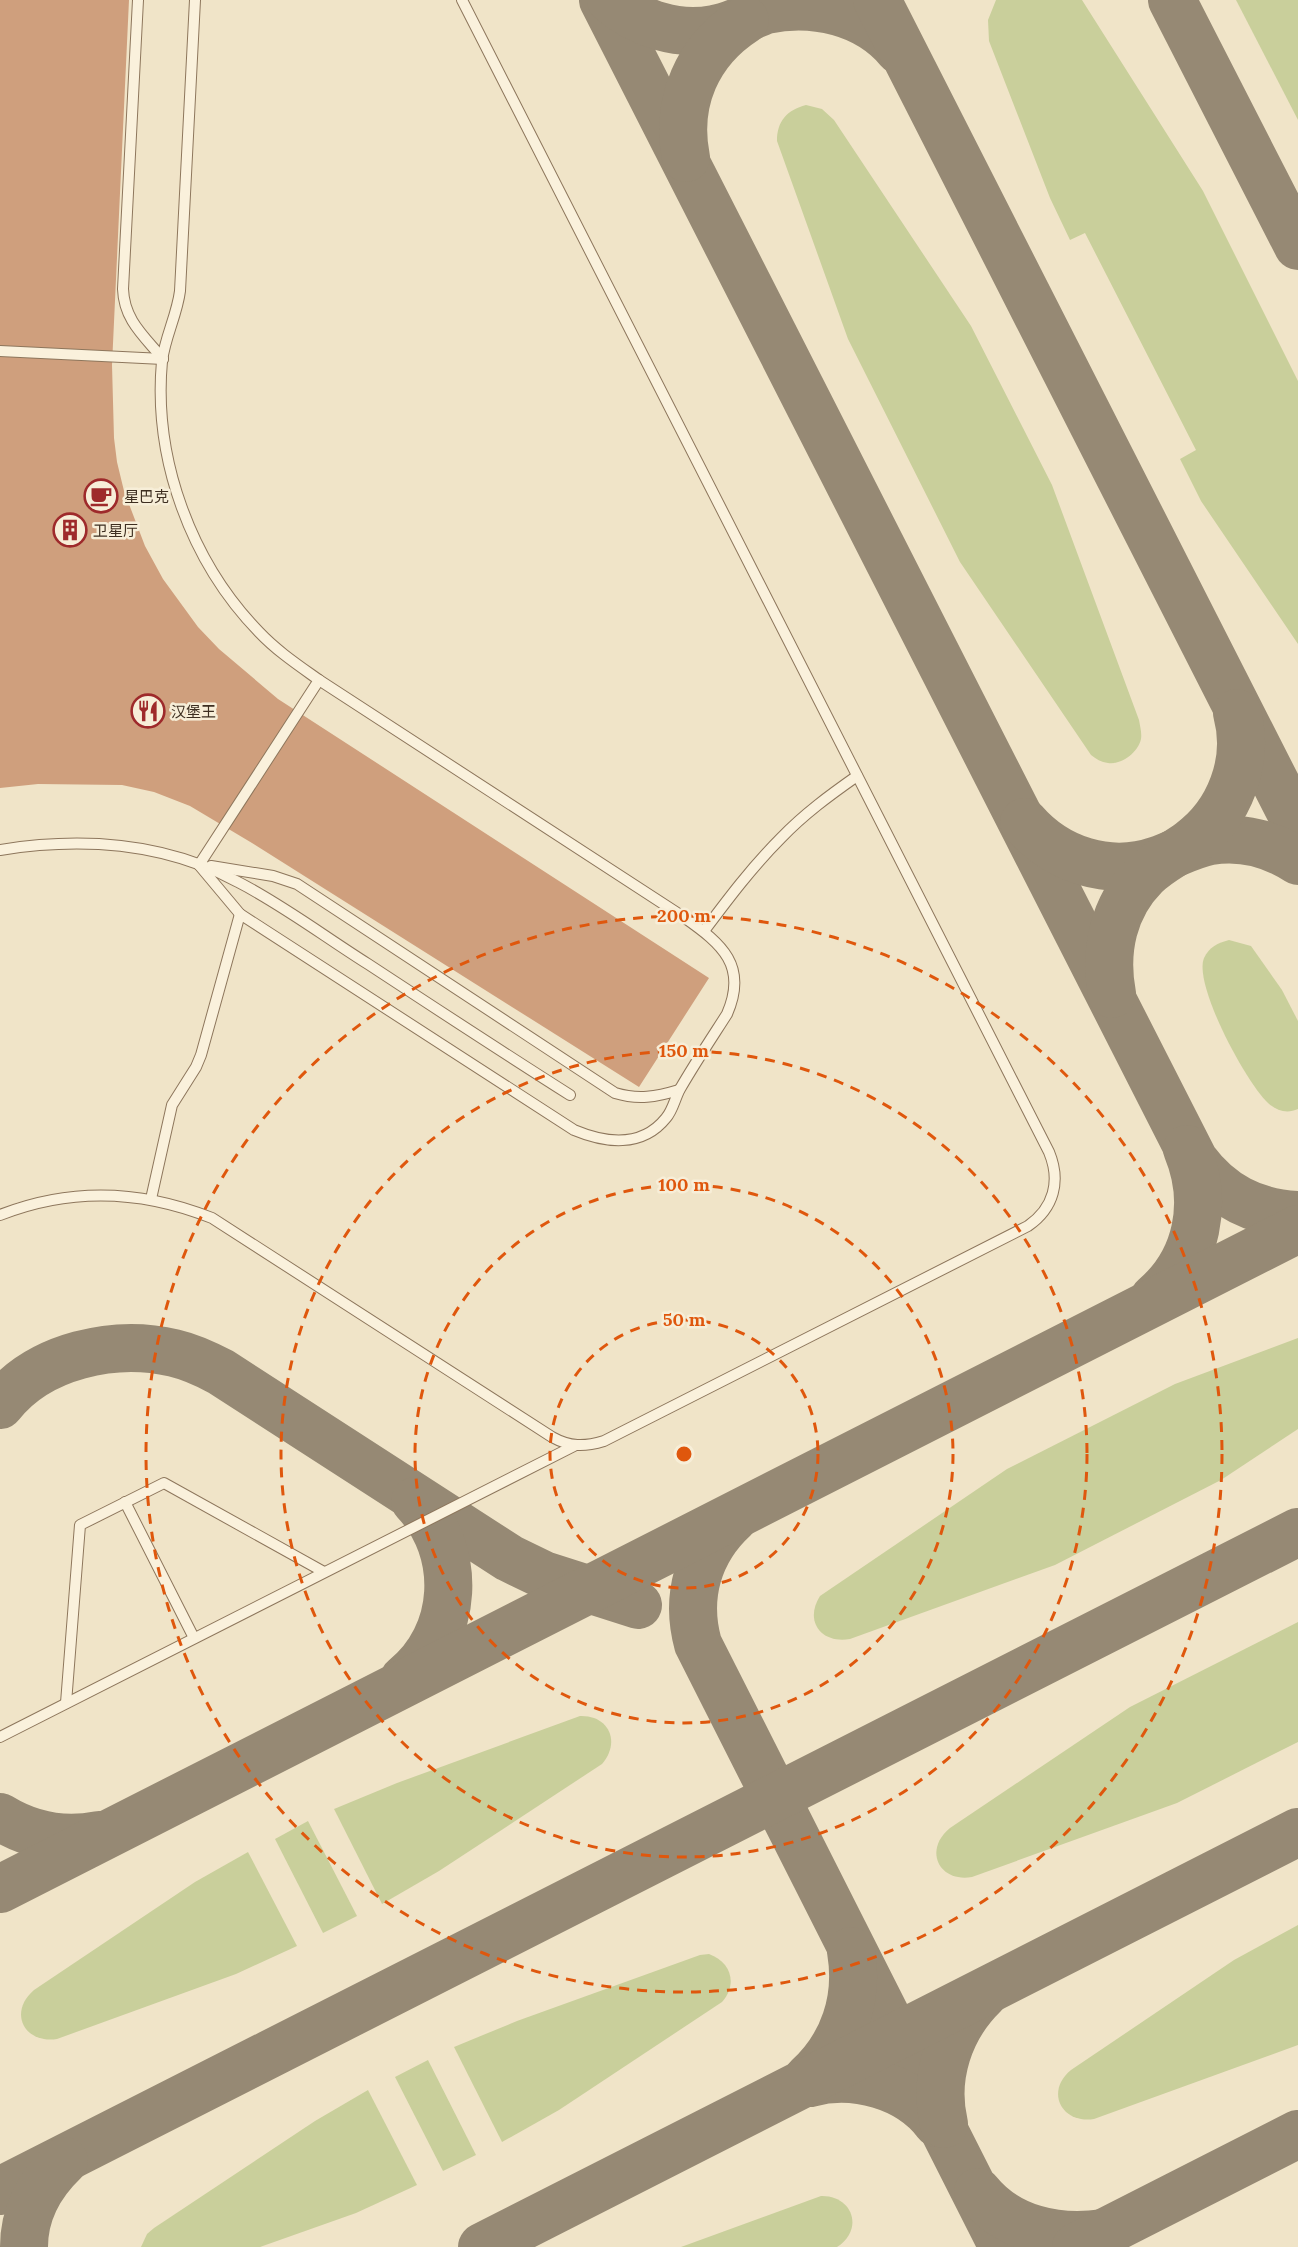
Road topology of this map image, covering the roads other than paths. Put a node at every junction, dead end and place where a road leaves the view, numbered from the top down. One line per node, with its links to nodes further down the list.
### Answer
1 (138, 0): 5 (lane)
2 (195, 0): 5 (lane)
3 (462, 0): 7 (lane)
4 (0, 351): 5 (lane)
5 (162, 359): 6 (lane)
6 (319, 680): 9 (lane); 11 (lane)
7 (857, 776): 11 (lane); 16 (lane)
8 (0, 850): 9 (lane)
9 (199, 865): 10 (lane); 12 (lane); 13 (lane)
10 (240, 914): 12 (lane); 14 (lane)
11 (704, 931): 12 (lane)
12 (679, 1090)
13 (570, 1095)
14 (152, 1199): 15 (lane); 16 (lane)
15 (0, 1215)
16 (574, 1446): 18 (lane)
17 (125, 1502): 18 (lane); 19 (lane); 20 (lane)
18 (324, 1572): 19 (lane)
19 (194, 1638): 20 (lane)
20 (66, 1703): 21 (lane)
21 (0, 1737)

